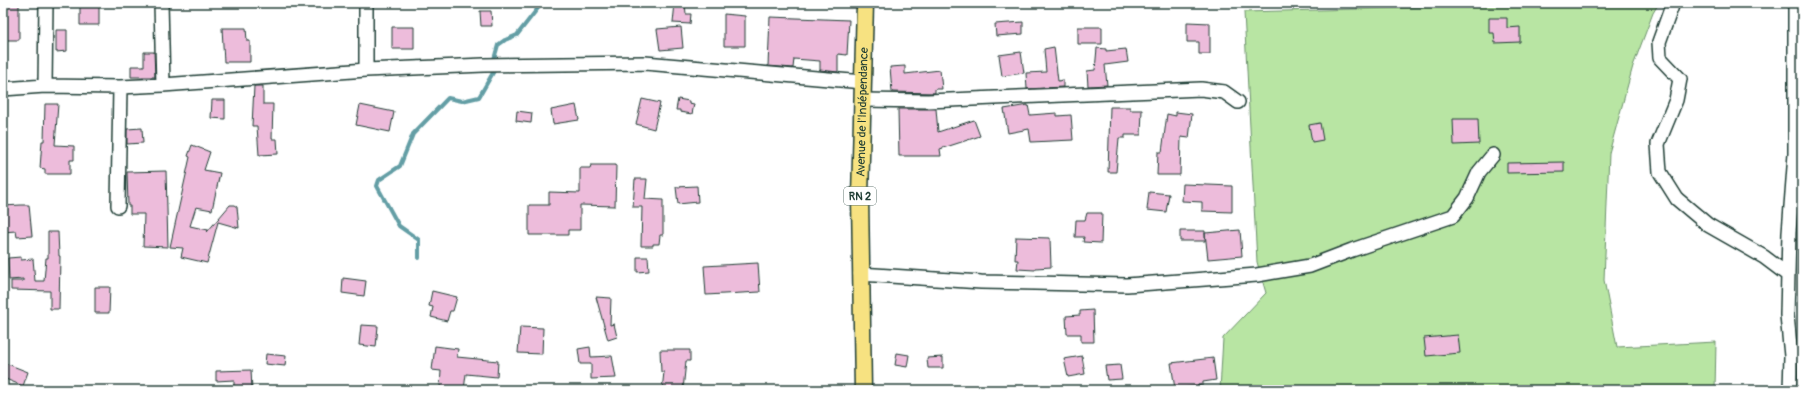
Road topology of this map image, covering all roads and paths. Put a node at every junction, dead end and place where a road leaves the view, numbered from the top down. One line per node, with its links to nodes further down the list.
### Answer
1 (46, 3): 11 (street)
2 (161, 3): 10 (street)
3 (366, 3): 8 (street)
4 (865, 3): 5 (street); 9 (main road, Avenue de l'Indépendance / RN 2)
5 (872, 3)
6 (1673, 3): 21 (street)
7 (1795, 3): 19 (street)
8 (366, 70): 9 (street); 10 (street)
9 (863, 82): 14 (main road, Avenue de l'Indépendance / RN 2)
10 (163, 85): 12 (street)
11 (45, 86): 12 (street); 13 (street)
12 (120, 87): 17 (street)
13 (3, 89)
14 (863, 100): 15 (street); 20 (main road, Avenue de l'Indépendance / RN 2)
15 (1238, 102)
16 (1493, 154): 20 (street)
17 (118, 206)
18 (1802, 228): 19 (street)
19 (1789, 232): 21 (street)
20 (860, 274): 23 (main road, Avenue de l'Indépendance / RN 2)
21 (1788, 274): 22 (street)
22 (1797, 354): 24 (street)
23 (864, 390)
24 (1790, 390)

